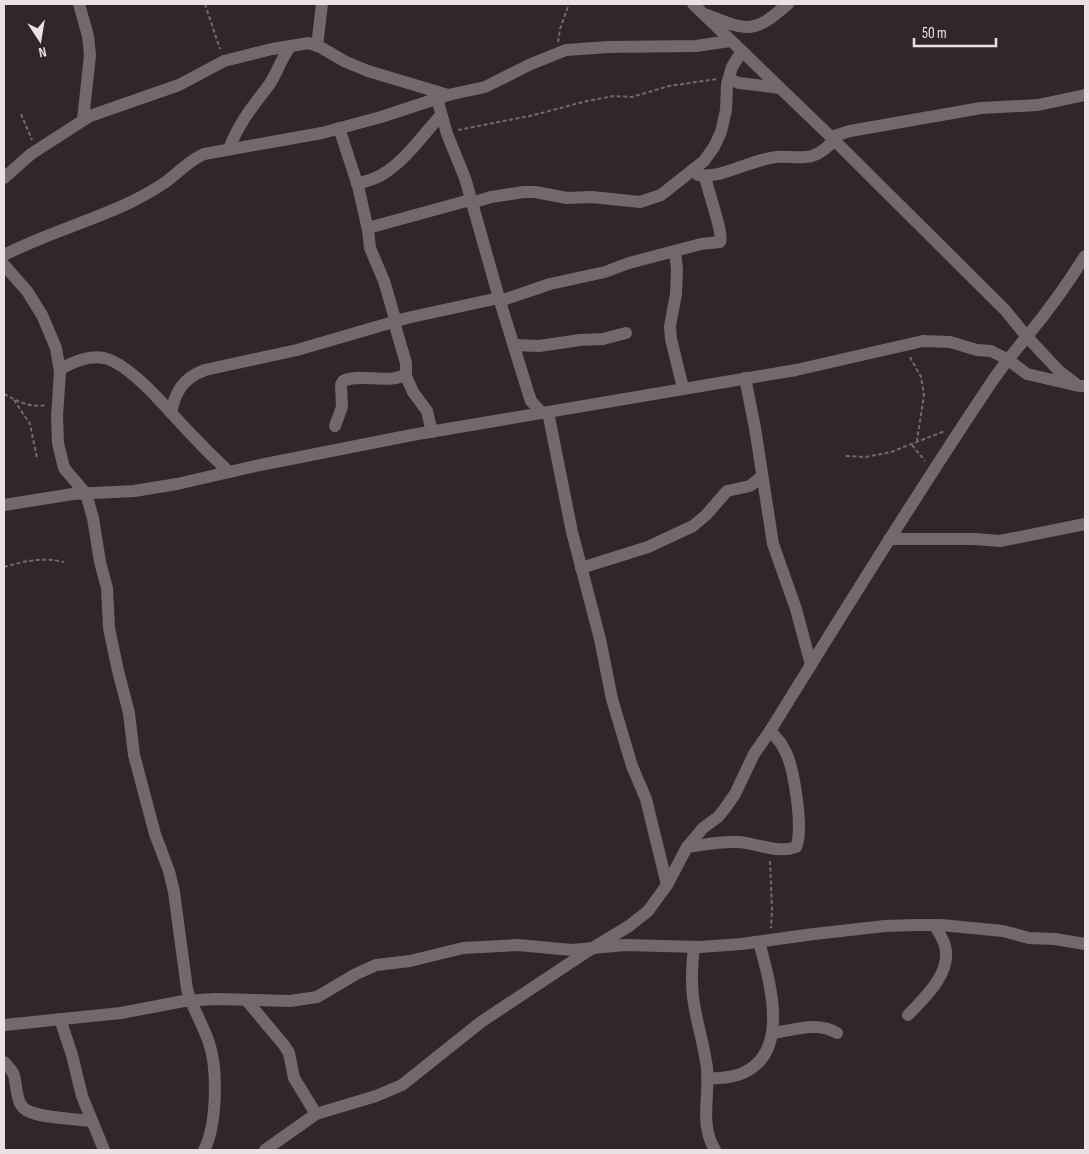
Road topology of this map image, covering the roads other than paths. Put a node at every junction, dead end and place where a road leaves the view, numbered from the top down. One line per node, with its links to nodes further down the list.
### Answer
1 (79, 4): 15 (street)
2 (322, 4): 7 (street)
3 (692, 4): 5 (street)
4 (788, 4): 5 (street)
5 (703, 14): 6 (street)
6 (730, 41): 9 (street); 13 (street)
7 (317, 46): 8 (street); 13 (street)
8 (290, 47): 15 (street); 18 (street)
9 (742, 51): 10 (street); 11 (street)
10 (729, 78): 11 (street); 19 (street)
11 (780, 88): 17 (street)
12 (1085, 95): 17 (street)
13 (442, 97): 14 (street); 16 (street)
14 (441, 115): 22 (street); 23 (street)
15 (83, 120): 21 (street)
16 (339, 128): 18 (street); 22 (street)
17 (832, 138): 20 (street); 32 (street)
18 (229, 149): 26 (street)
19 (689, 174): 20 (street); 23 (street)
20 (705, 176): 25 (street)
21 (4, 178)
22 (358, 184): 24 (street)
23 (471, 201): 24 (street); 29 (street)
24 (368, 228): 30 (street)
25 (675, 252): 29 (street); 38 (street)
26 (4, 254)
27 (1085, 256): 32 (street)
28 (4, 265): 35 (street)
29 (499, 300): 30 (street); 33 (street)
30 (395, 322): 36 (street); 40 (street)
31 (626, 333): 33 (street)
32 (1028, 335): 34 (street); 39 (street)
33 (514, 345): 41 (street)
34 (1007, 359): 37 (street); 39 (street); 49 (street)
35 (60, 369): 40 (street); 46 (street)
36 (405, 374): 42 (street); 43 (street)
37 (745, 378): 38 (street); 45 (street)
38 (683, 388): 41 (street)
39 (1083, 388)
40 (172, 413): 44 (street)
41 (545, 413): 43 (street); 50 (street)
42 (335, 426)
43 (432, 432): 44 (street)
44 (229, 472): 46 (street)
45 (762, 476): 50 (street); 51 (street)
46 (86, 494): 47 (street); 60 (street)
47 (4, 506)
48 (1085, 524): 49 (street)
49 (889, 539): 51 (street)
50 (581, 568): 54 (street)
51 (810, 665): 52 (street)
52 (770, 730): 53 (street); 53 (street)
53 (686, 847): 54 (street)
54 (667, 885): 59 (street)
55 (934, 925): 56 (street); 57 (street); 62 (street)
56 (765, 941): 58 (street); 65 (street)
57 (1085, 944)
58 (694, 947): 59 (street); 68 (street)
59 (591, 949): 61 (street); 69 (street)
60 (190, 1000): 61 (street); 63 (street); 72 (street)
61 (247, 1000): 69 (street)
62 (908, 1015)
63 (60, 1019): 64 (street); 70 (street)
64 (4, 1025)
65 (773, 1033): 66 (street); 68 (street)
66 (837, 1033)
67 (4, 1062): 70 (street)
68 (707, 1079): 74 (street)
69 (316, 1114): 73 (street)
70 (92, 1121): 71 (street)
71 (104, 1150)
72 (204, 1150)
73 (265, 1150)
74 (715, 1150)

